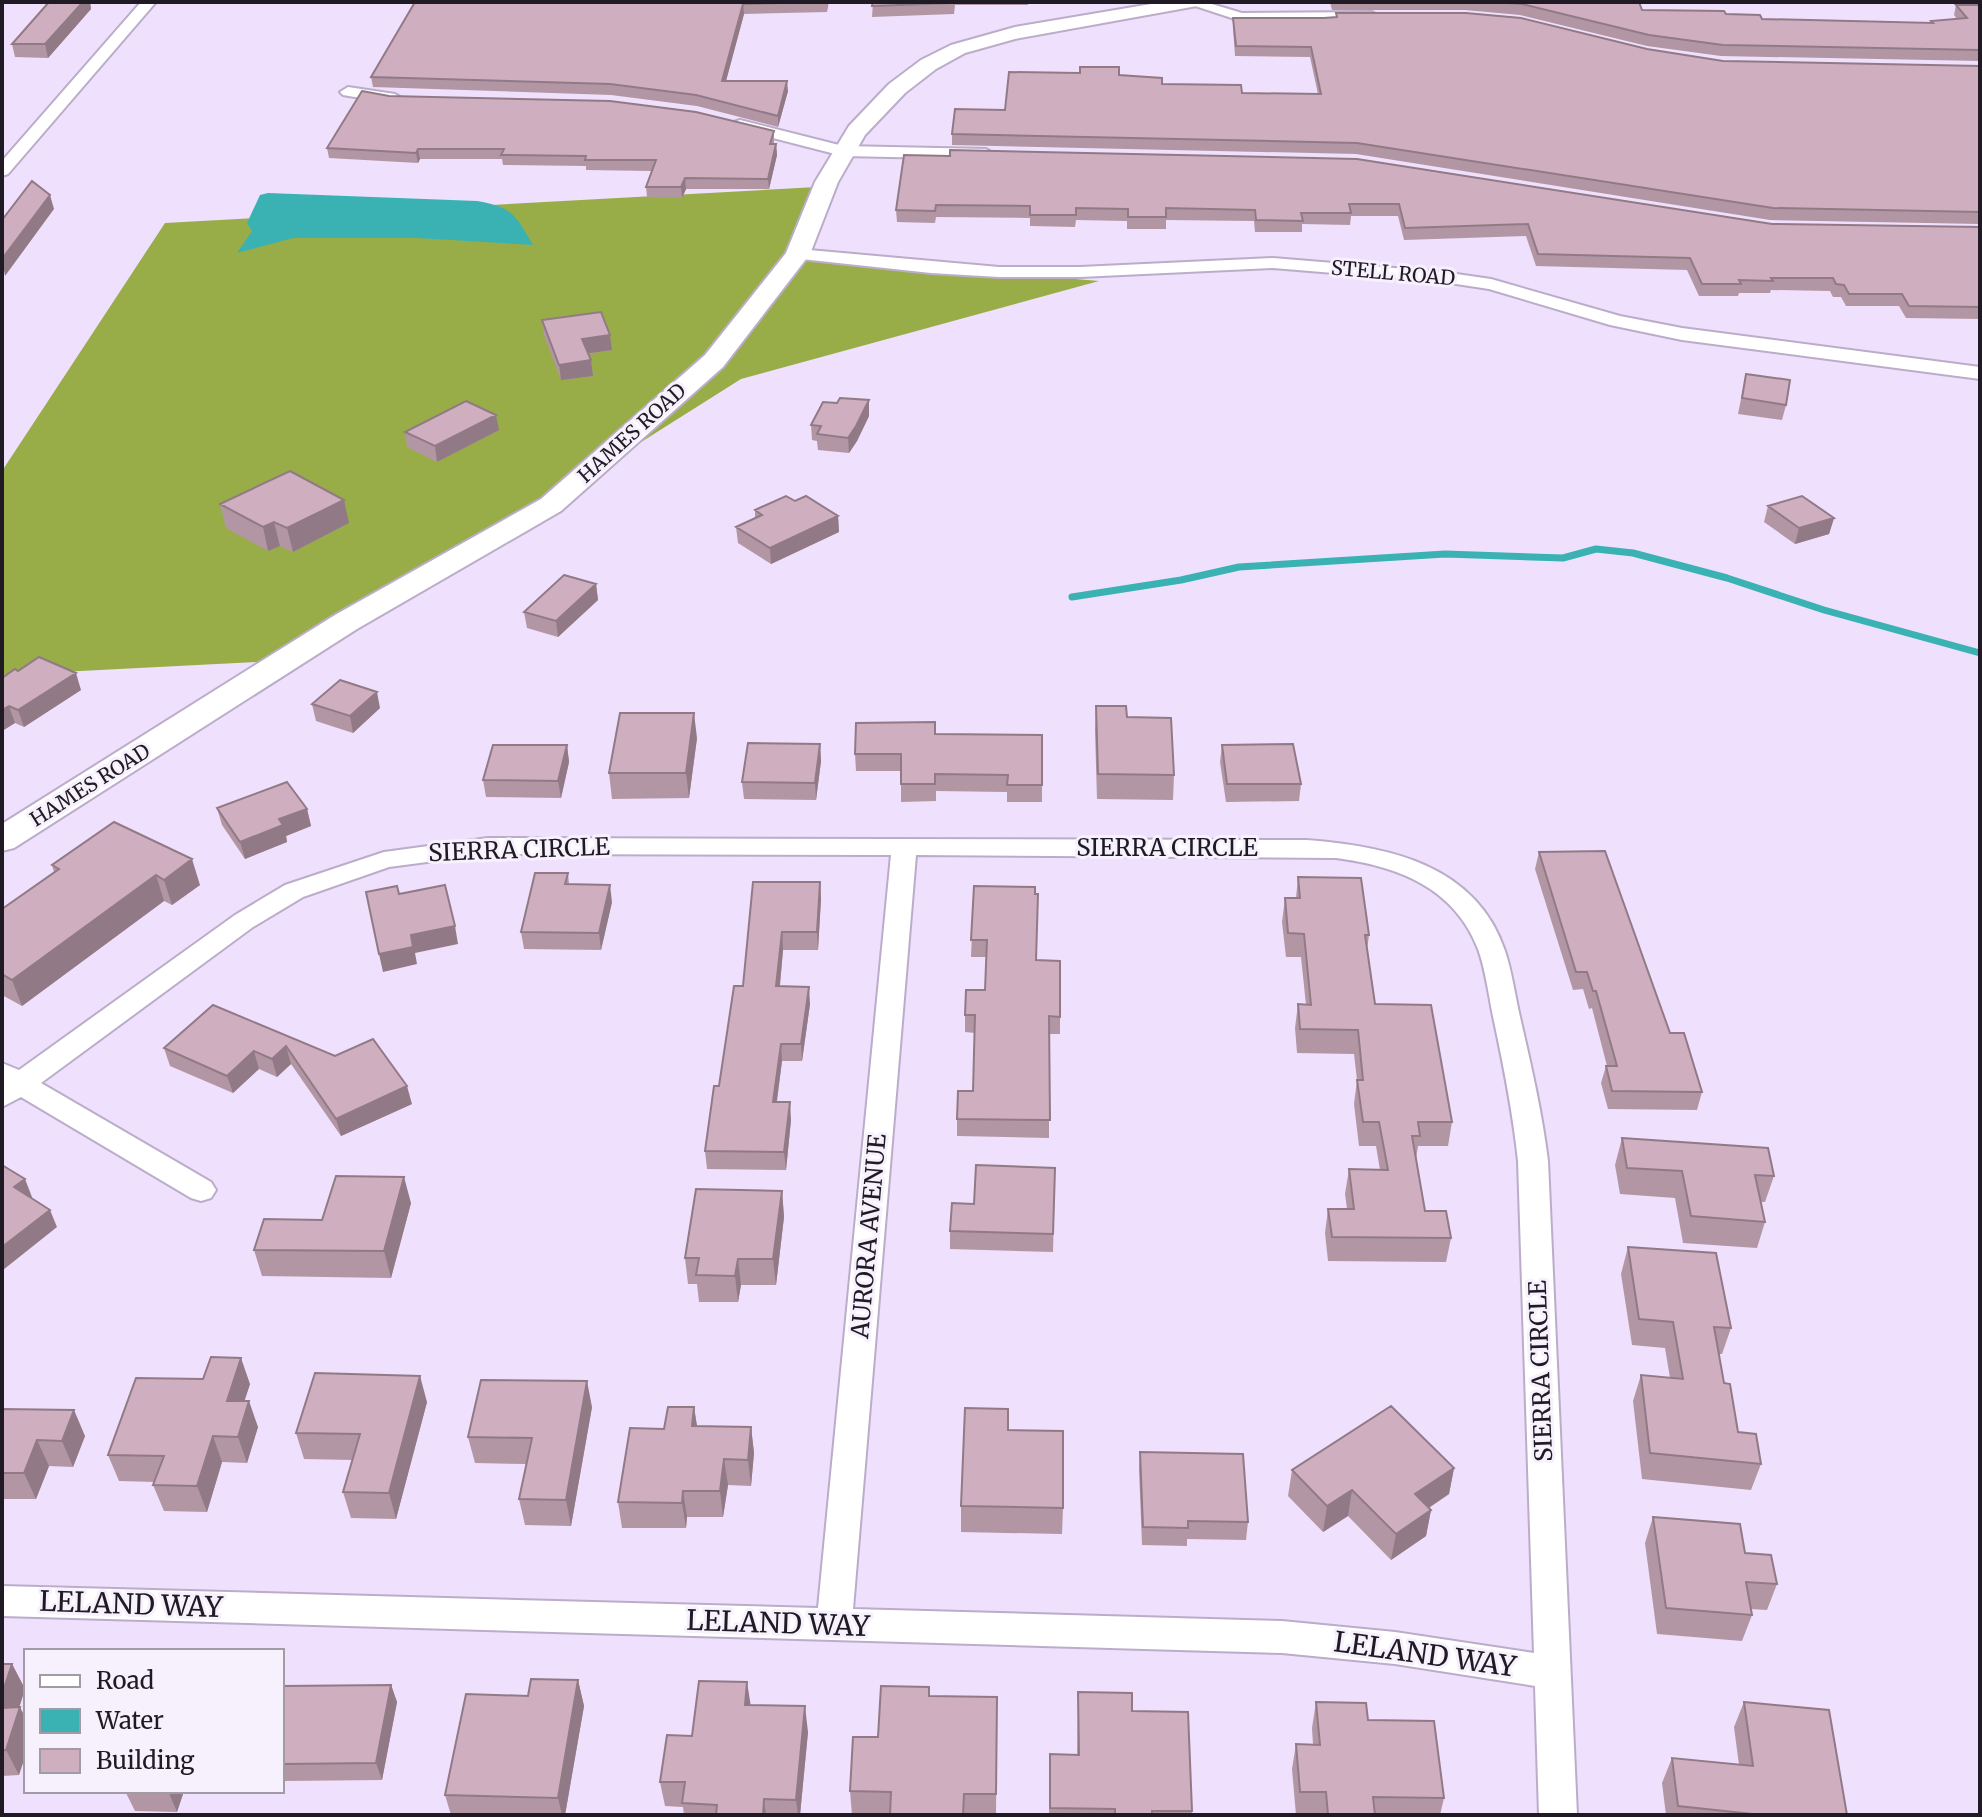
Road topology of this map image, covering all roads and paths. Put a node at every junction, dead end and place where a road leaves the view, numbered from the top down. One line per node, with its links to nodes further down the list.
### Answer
1 (149, 2): 8 (street)
2 (1190, 2): 3 (street); 9 (street, HAMES ROAD)
3 (1386, 16)
4 (348, 92): 5 (street)
5 (418, 99)
6 (728, 122): 9 (street)
7 (3, 142): 8 (street)
8 (27, 142): 11 (street)
9 (843, 151): 10 (street); 12 (street, HAMES ROAD)
10 (998, 155)
11 (2, 171)
12 (798, 254): 13 (street, STELL ROAD); 14 (street, HAMES ROAD)
13 (1980, 373)
14 (2, 840)
15 (904, 847): 16 (street, SIERRA CIRCLE); 19 (street, AURORA AVENUE); 20 (street, SIERRA CIRCLE)
16 (8, 1084): 17 (street)
17 (201, 1190)
18 (2, 1601): 19 (street, LELAND WAY)
19 (834, 1625): 20 (street, LELAND WAY)
20 (1552, 1672): 21 (street, SIERRA CIRCLE)
21 (1558, 1815)

